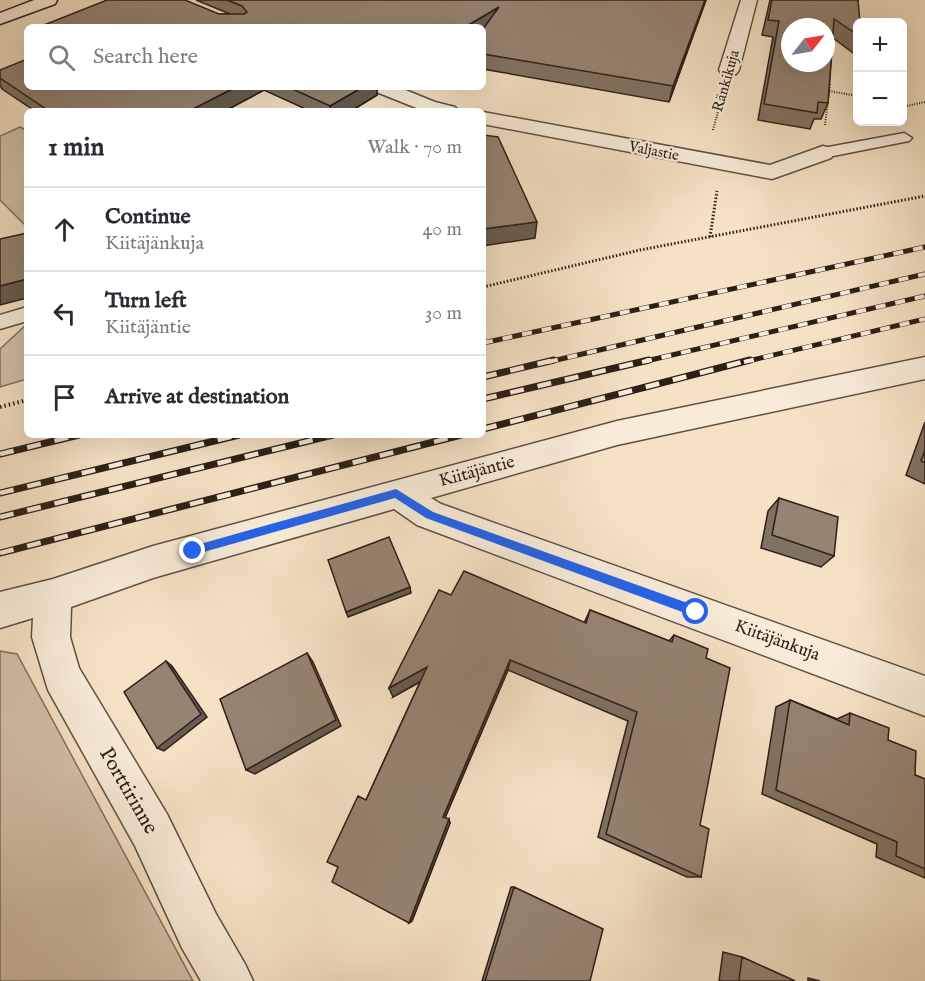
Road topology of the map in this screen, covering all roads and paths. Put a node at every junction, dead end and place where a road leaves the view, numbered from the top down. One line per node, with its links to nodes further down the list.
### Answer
1 (49, 0): 3 (street)
2 (749, 0): 4 (street, Ränkikuja)
3 (0, 19)
4 (729, 70): 15 (path, Ränkikuja)
5 (830, 83): 7 (path)
6 (388, 90): 11 (street)
7 (830, 91): 8 (path); 14 (path)
8 (853, 95)
9 (925, 102): 10 (path)
10 (907, 106)
11 (436, 108)
12 (486, 119): 15 (street, Valjastie)
13 (904, 138): 14 (lane)
14 (831, 151): 15 (street, Valjastie)
15 (713, 162): 17 (path, Ränkikuja)
16 (925, 196): 17 (path)
17 (710, 237): 18 (path)
18 (486, 286)
19 (24, 315): 20 (lane)
20 (0, 322)
21 (925, 368): 24 (street, Kiitäjäntie)
22 (24, 401): 23 (path)
23 (0, 407)
24 (396, 493): 25 (street, Kiitäjäntie); 27 (street, Kiitäjänkuja)
25 (53, 596): 26 (street, Kiitäjäntie); 28 (street, Porttirinne)
26 (0, 610)
27 (925, 696)
28 (228, 981)

